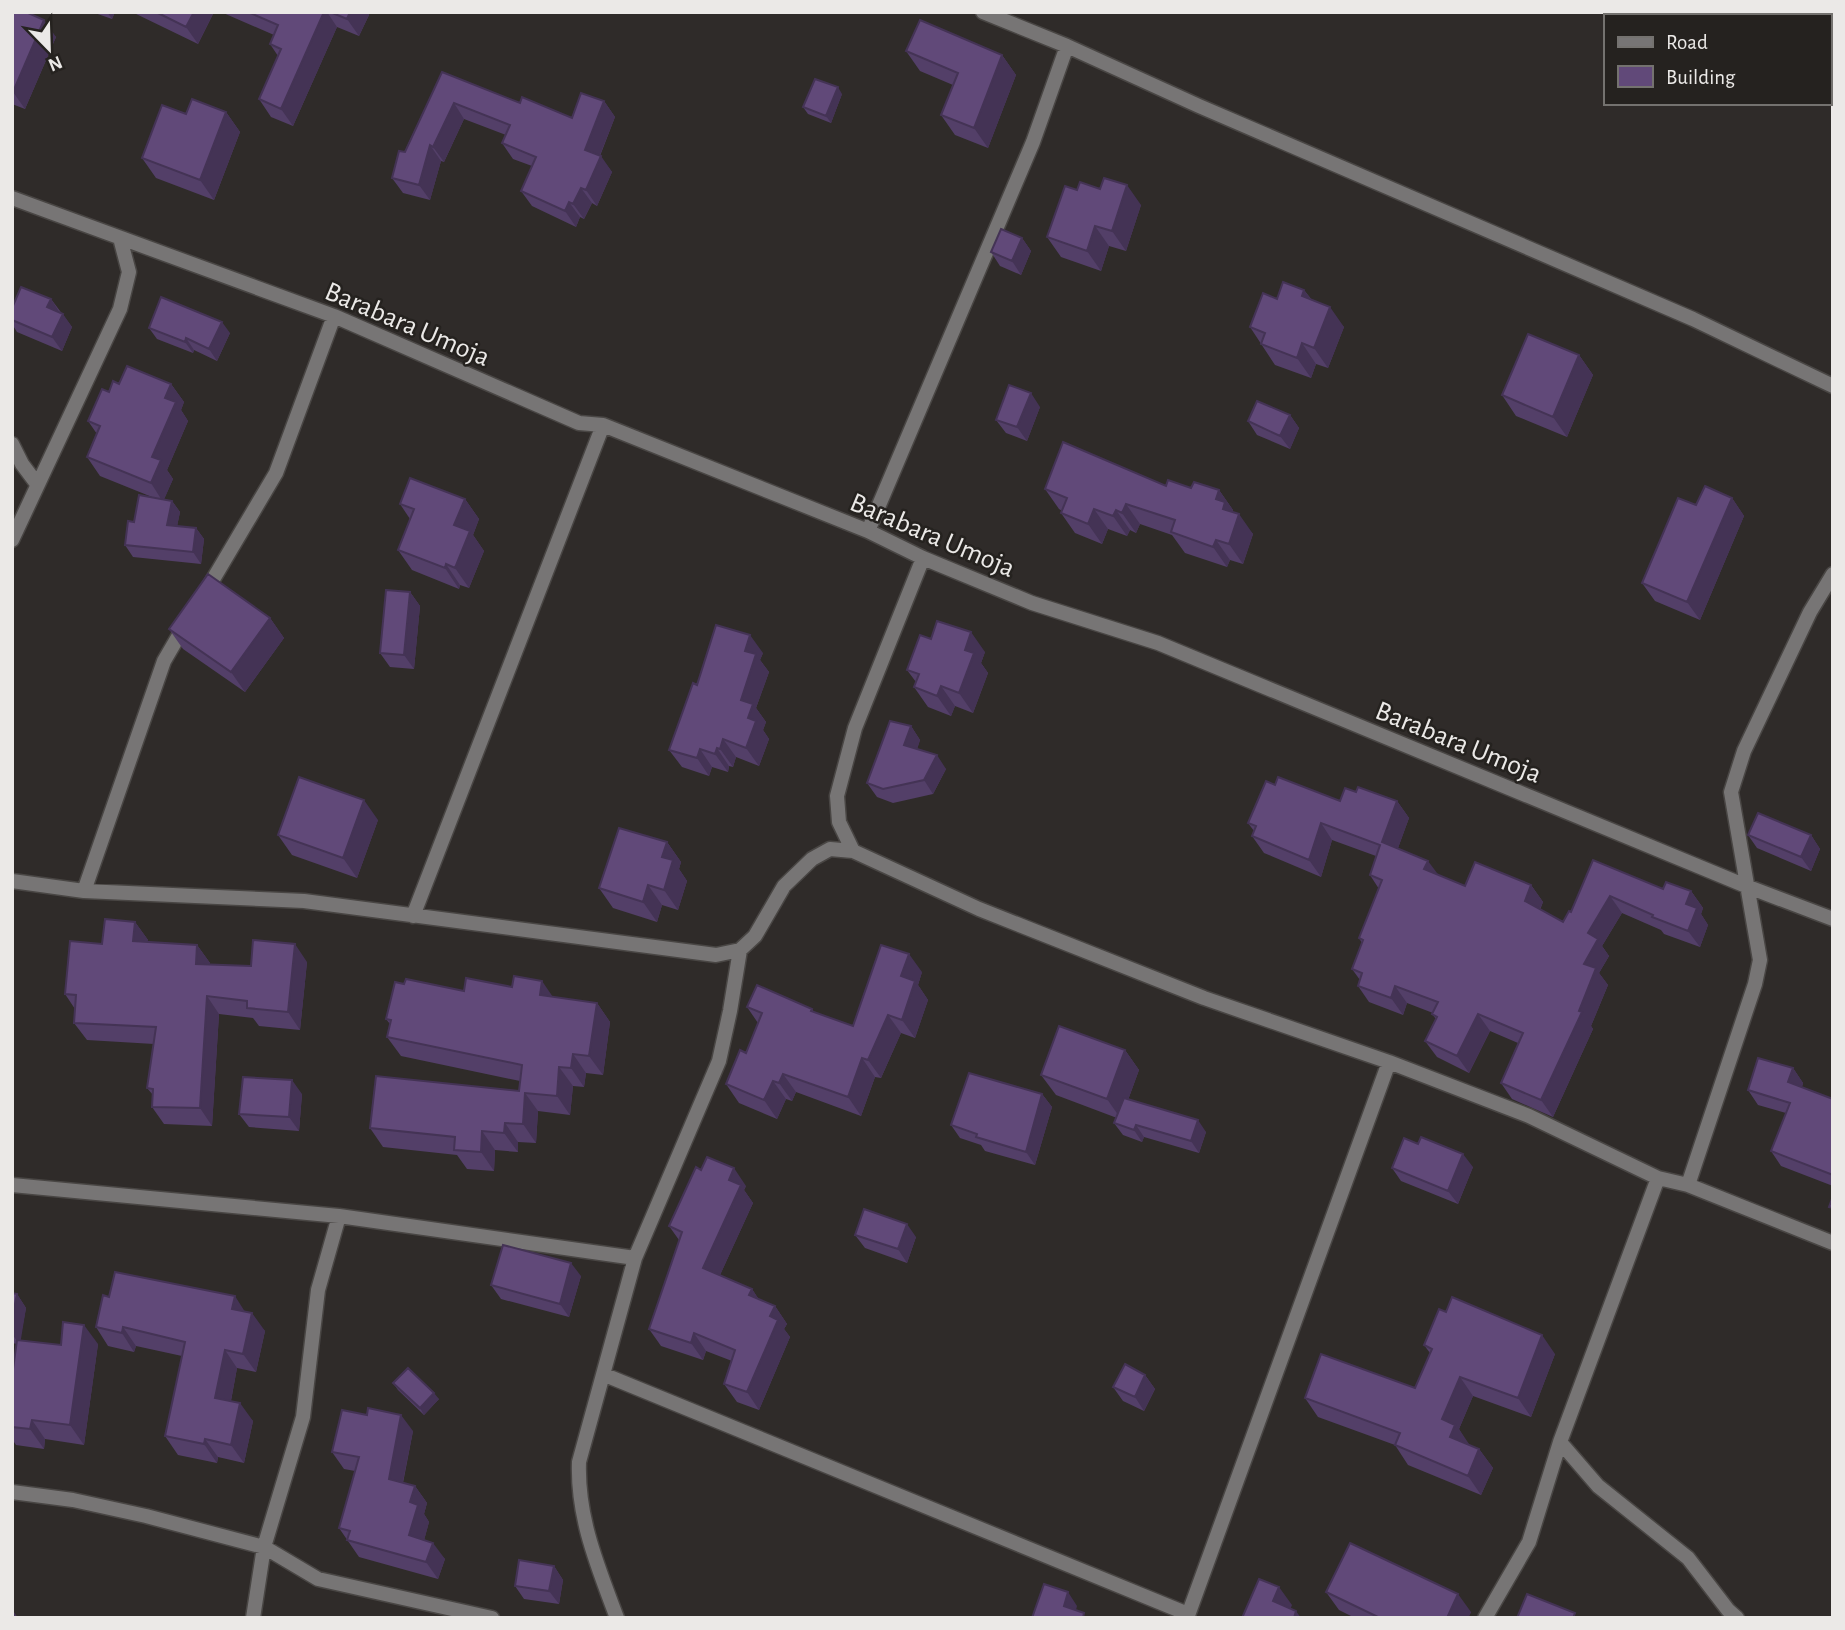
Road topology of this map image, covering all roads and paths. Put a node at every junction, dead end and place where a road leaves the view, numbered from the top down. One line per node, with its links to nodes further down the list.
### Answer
1 (983, 12): 2 (street)
2 (1067, 46): 6 (street); 10 (street)
3 (12, 198): 4 (street, Barabara Umoja)
4 (120, 238): 5 (street, Barabara Umoja); 9 (street)
5 (334, 316): 7 (street, Barabara Umoja); 19 (street)
6 (1833, 386)
7 (603, 425): 10 (street, Barabara Umoja); 20 (street)
8 (12, 444): 9 (street)
9 (37, 484): 11 (street)
10 (868, 531): 12 (street, Barabara Umoja)
11 (12, 540)
12 (923, 558): 14 (street); 18 (street, Barabara Umoja)
13 (1833, 574): 18 (street)
14 (839, 822): 15 (street); 16 (street)
15 (831, 849): 16 (street); 22 (street)
16 (853, 851): 23 (street)
17 (12, 881): 19 (street)
18 (1746, 886): 21 (street, Barabara Umoja); 26 (street)
19 (84, 891): 20 (street)
20 (413, 916): 22 (street)
21 (1833, 919)
22 (740, 950): 29 (street)
23 (1390, 1062): 24 (street); 34 (street)
24 (1658, 1178): 26 (street); 31 (street)
25 (12, 1185): 27 (street)
26 (1688, 1185): 28 (street)
27 (339, 1216): 29 (street); 33 (street)
28 (1833, 1243)
29 (635, 1258): 30 (street)
30 (605, 1375): 34 (street); 37 (street)
31 (1560, 1441): 38 (street); 39 (street)
32 (12, 1492): 33 (street)
33 (264, 1547): 35 (street); 36 (street)
34 (1187, 1616)
35 (253, 1618)
36 (492, 1618)
37 (617, 1618)
38 (1485, 1618)
39 (1737, 1618)

